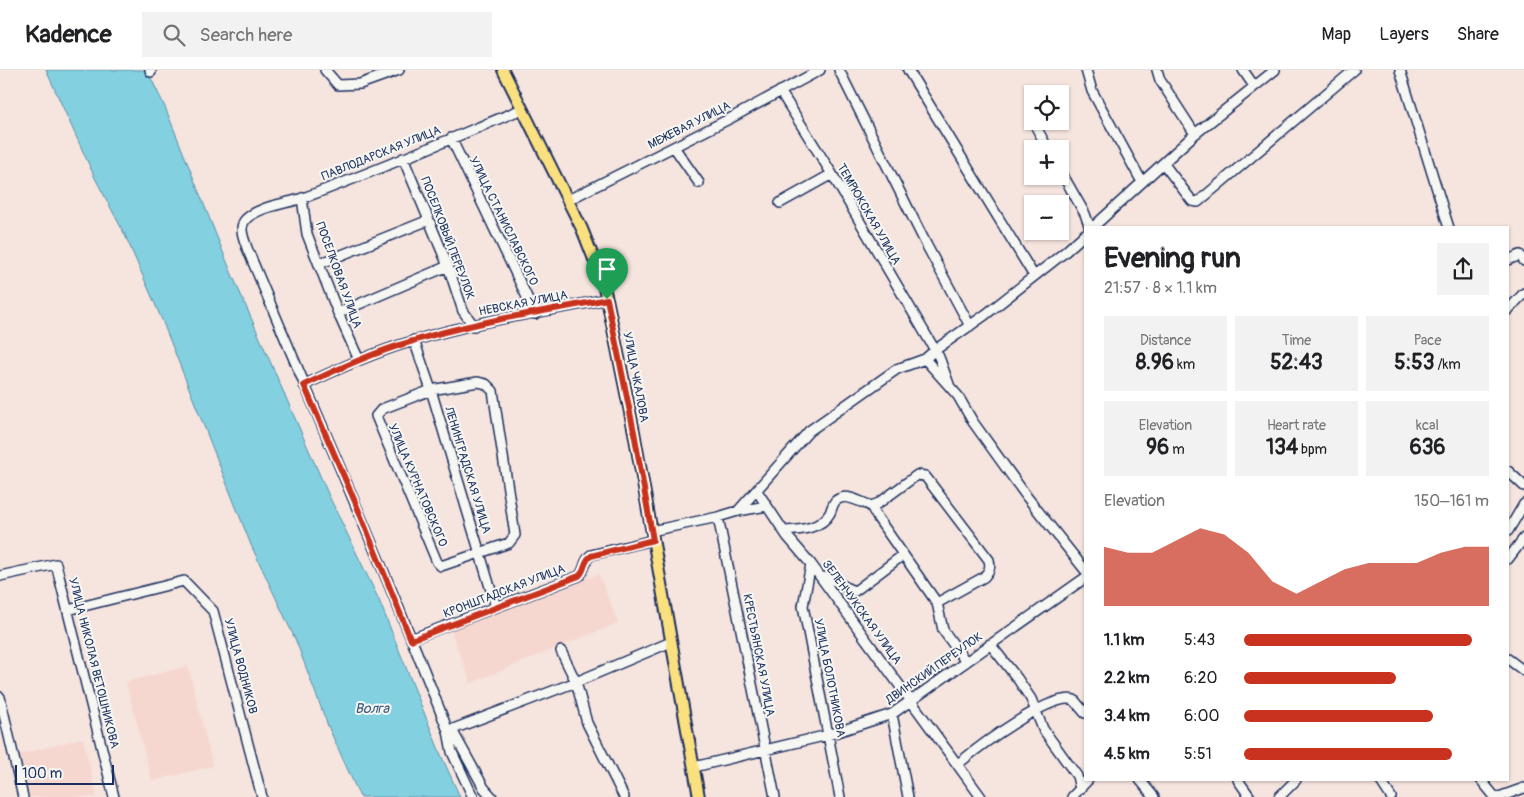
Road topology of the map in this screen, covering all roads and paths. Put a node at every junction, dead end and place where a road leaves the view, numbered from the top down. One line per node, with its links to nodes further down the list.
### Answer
1 (325, 70): 2 (street)
2 (399, 70)
3 (503, 70): 15 (main road, УЛИЦА ЧКАЛОВА)
4 (820, 70): 14 (street, МЕЖЕВАЯ УЛИЦА)
5 (840, 70): 44 (street)
6 (908, 70): 37 (street)
7 (1086, 70): 23 (street)
8 (1157, 70): 16 (street)
9 (1244, 70): 13 (street)
10 (1275, 70): 13 (street)
11 (1354, 70): 20 (street)
12 (1400, 70): 31 (street)
13 (1254, 86): 16 (street)
14 (780, 91): 18 (street, МЕЖЕВАЯ УЛИЦА); 21 (street, ТЕМРЮКСКАЯ УЛИЦА)
15 (522, 109): 17 (street, ПАВЛОДАРСКАЯ УЛИЦА); 26 (main road, УЛИЦА ЧКАЛОВА)
16 (1195, 134): 20 (street)
17 (451, 138): 19 (street, ПАВЛОДАРСКАЯ УЛИЦА); 42 (street, УЛИЦА СТАНИСЛАВСКОГО)
18 (674, 147): 22 (street); 26 (street, МЕЖЕВАЯ УЛИЦА)
19 (403, 158): 25 (street, ПАВЛОДАРСКАЯ УЛИЦА); 28 (street, ПОСЕЛКОВЫЙ ПЕРЕУЛОК)
20 (1163, 162): 23 (street)
21 (832, 174): 27 (street); 46 (street, ТЕМРЮКСКАЯ УЛИЦА)
22 (699, 182)
23 (1142, 182): 30 (street)
24 (1069, 185): 29 (street)
25 (302, 198): 35 (street, ПОСЕЛКОВАЯ УЛИЦА); 49 (street, ПАВЛОДАРСКАЯ УЛИЦА)
26 (568, 200): 39 (main road, УЛИЦА ЧКАЛОВА)
27 (780, 203)
28 (429, 220): 35 (street); 36 (street, ПОСЕЛКОВЫЙ ПЕРЕУЛОК)
29 (1090, 226)
30 (1093, 226)
31 (1448, 226)
32 (1084, 235): 37 (street)
33 (1509, 260): 34 (street)
34 (1524, 261)
35 (319, 264): 41 (street, ПОСЕЛКОВАЯ УЛИЦА)
36 (448, 266): 41 (street); 43 (street, ПОСЕЛКОВЫЙ ПЕРЕУЛОК)
37 (1034, 276): 44 (street)
38 (1524, 293): 40 (street)
39 (607, 299): 42 (street, НЕВСКАЯ УЛИЦА); 63 (main road, УЛИЦА ЧКАЛОВА)
40 (1509, 309)
41 (338, 312): 48 (street, ПОСЕЛКОВАЯ УЛИЦА)
42 (535, 314): 43 (street, НЕВСКАЯ УЛИЦА)
43 (474, 326): 45 (street, НЕВСКАЯ УЛИЦА)
44 (970, 326): 46 (street)
45 (414, 340): 48 (street, НЕВСКАЯ УЛИЦА); 51 (street, ЛЕНИНГРАДСКАЯ УЛИЦА)
46 (935, 350): 47 (street); 50 (street, ТЕМРЮКСКАЯ УЛИЦА)
47 (925, 359): 50 (street); 54 (street)
48 (358, 360): 49 (street, НЕВСКАЯ УЛИЦА)
49 (304, 385): 76 (street)
50 (950, 387): 69 (street)
51 (431, 390): 65 (street, ЛЕНИНГРАДСКАЯ УЛИЦА); 65 (street, УЛИЦА КУРНАТОВСКОГО); 65 (street, УЛИЦА КУРНАТОВСКОГО)
52 (1509, 472): 53 (street)
53 (1524, 486)
54 (757, 491): 56 (street, ЗЕЛЕНЧУКСКАЯ УЛИЦА); 58 (street)
55 (1524, 504): 60 (street)
56 (767, 506): 58 (street); 62 (street, ЗЕЛЕНЧУКСКАЯ УЛИЦА)
57 (871, 506): 62 (street); 66 (street); 73 (street)
58 (738, 510): 59 (street, КРОНШТАДСКАЯ УЛИЦА)
59 (718, 517): 63 (street, КРОНШТАДСКАЯ УЛИЦА); 91 (street, КРЕСТЬЯНСКАЯ УЛИЦА)
60 (1521, 518): 61 (street)
61 (1509, 530)
62 (784, 532): 68 (street, ЗЕЛЕНЧУКСКАЯ УЛИЦА)
63 (652, 536): 74 (street, КРОНШТАДСКАЯ УЛИЦА); 77 (main road, УЛИЦА ЧКАЛОВА)
64 (1524, 538): 67 (street)
65 (480, 552): 74 (street, ЛЕНИНГРАДСКАЯ УЛИЦА)
66 (904, 556): 71 (street); 73 (street)
67 (1509, 558)
68 (811, 564): 71 (street, ЗЕЛЕНЧУКСКАЯ УЛИЦА); 90 (street, УЛИЦА БОЛОТНИКОВА)
69 (1084, 569)
70 (0, 576): 75 (street, УЛИЦА НИКОЛАЯ ВЕТОШНИКОВА)
71 (821, 577): 85 (street, ЗЕЛЕНЧУКСКАЯ УЛИЦА)
72 (1084, 579): 78 (street, ДВИНСКИЙ ПЕРЕУЛОК)
73 (937, 603): 81 (street)
74 (496, 607): 76 (street, КРОНШТАДСКАЯ УЛИЦА)
75 (68, 610): 103 (street, УЛИЦА НИКОЛАЯ ВЕТОШНИКОВА); 104 (street, УЛИЦА ВОДНИКОВ)
76 (411, 640): 89 (street)
77 (671, 642): 83 (street); 93 (main road, УЛИЦА ЧКАЛОВА)
78 (990, 644): 81 (street, ДВИНСКИЙ ПЕРЕУЛОК); 86 (street)
79 (560, 651): 83 (street)
80 (1509, 660): 82 (street)
81 (966, 662): 85 (street, ДВИНСКИЙ ПЕРЕУЛОК)
82 (1524, 671)
83 (576, 682): 89 (street); 107 (street)
84 (0, 697): 102 (street)
85 (912, 700): 88 (street, ДВИНСКИЙ ПЕРЕУЛОК); 92 (street, ЗЕЛЕНЧУКСКАЯ УЛИЦА)
86 (1036, 711): 87 (street); 92 (street); 101 (street)
87 (1084, 712)
88 (892, 714): 90 (street, ДВИНСКИЙ ПЕРЕУЛОК); 111 (street)
89 (450, 730): 105 (street); 106 (street)
90 (828, 735): 91 (street, ДВИНСКИЙ ПЕРЕУЛОК); 110 (street, УЛИЦА БОЛОТНИКОВА)
91 (765, 750): 93 (street, ДВИНСКИЙ ПЕРЕУЛОК); 109 (street, КРЕСТЬЯНСКАЯ УЛИЦА)
92 (958, 764): 112 (street, ЗЕЛЕНЧУКСКАЯ УЛИЦА)
93 (694, 767): 108 (main road, УЛИЦА ЧКАЛОВА)
94 (1087, 781): 101 (street)
95 (1141, 781): 114 (street)
96 (1239, 781): 115 (street)
97 (1295, 781): 116 (street)
98 (1381, 781): 117 (street)
99 (1482, 781): 118 (street)
100 (1524, 788): 119 (street)
101 (1080, 789): 113 (street)
102 (23, 797)
103 (114, 797)
104 (262, 797)
105 (473, 797)
106 (492, 797)
107 (624, 797)
108 (700, 797)
109 (775, 797)
110 (840, 797)
111 (908, 797)
112 (981, 797)
113 (1072, 797)
114 (1154, 797)
115 (1250, 797)
116 (1279, 797)
117 (1391, 797)
118 (1495, 797)
119 (1499, 797)

